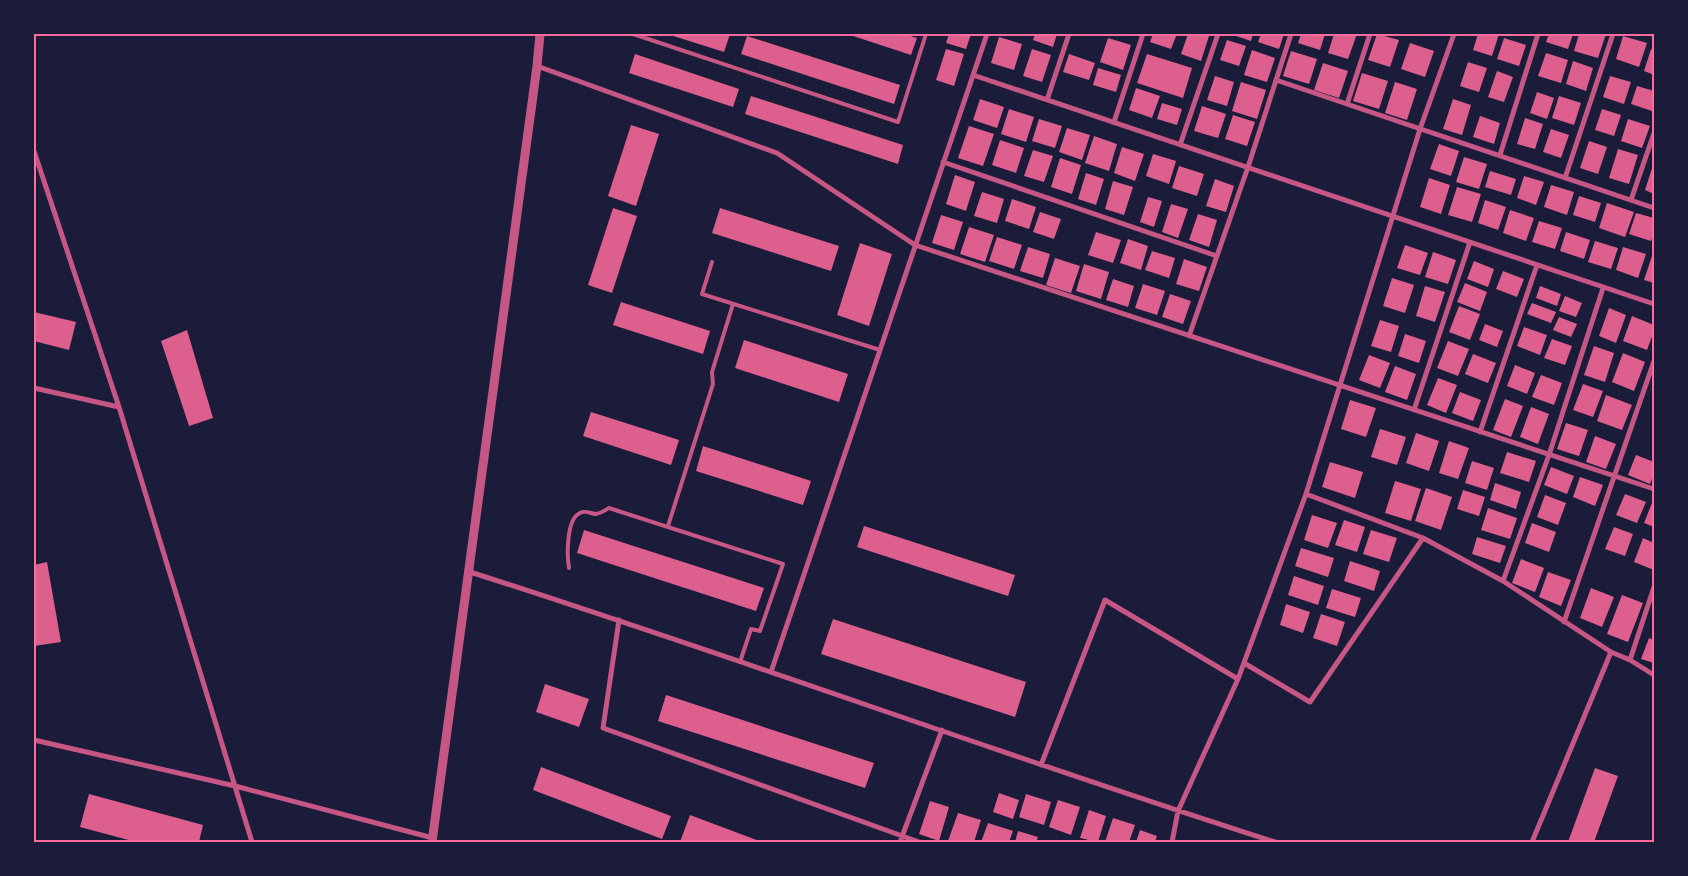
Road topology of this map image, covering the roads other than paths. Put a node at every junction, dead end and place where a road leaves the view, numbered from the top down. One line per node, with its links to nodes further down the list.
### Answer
1 (540, 34): 13 (street)
2 (633, 34): 3 (lane)
3 (926, 34)
4 (987, 34): 14 (street)
5 (1069, 34): 16 (street)
6 (1143, 34): 18 (street)
7 (1218, 34): 21 (street)
8 (1291, 34): 15 (street)
9 (1370, 34): 17 (street)
10 (1454, 34): 19 (street)
11 (1538, 34): 23 (street)
12 (1614, 34): 26 (street)
13 (538, 66): 31 (street); 53 (street)
14 (973, 75): 16 (street); 24 (street)
15 (1276, 80): 17 (street); 25 (street)
16 (1047, 100): 18 (street)
17 (1347, 104): 19 (street)
18 (1114, 122): 21 (street)
19 (1420, 129): 23 (street); 29 (street)
20 (1654, 132): 27 (street)
21 (1180, 145): 25 (street)
22 (34, 152): 43 (street)
23 (1500, 156): 26 (street)
24 (943, 162): 31 (street); 32 (street)
25 (1248, 167): 29 (street); 32 (street)
26 (1565, 178): 27 (street)
27 (1631, 200): 28 (street)
28 (1654, 208)
29 (1394, 216): 30 (street); 41 (street)
30 (1470, 242): 34 (street); 44 (street)
31 (915, 245): 38 (street); 39 (street)
32 (1217, 256): 38 (street)
33 (712, 262): 36 (lane)
34 (1537, 265): 35 (street); 45 (street)
35 (1604, 288): 37 (street); 46 (street)
36 (733, 304): 39 (lane); 50 (lane)
37 (1654, 304)
38 (1189, 336): 41 (street)
39 (880, 350): 63 (street)
40 (1654, 360): 47 (street)
41 (1339, 385): 44 (street); 49 (street)
42 (34, 388): 43 (street)
43 (119, 407): 69 (street)
44 (1414, 410): 45 (street)
45 (1480, 432): 46 (street)
46 (1549, 455): 47 (street); 54 (street)
47 (1614, 476): 48 (street); 58 (street)
48 (1654, 489)
49 (1306, 494): 51 (street); 62 (street)
50 (668, 526): 52 (lane); 61 (lane)
51 (1423, 538): 54 (street); 62 (street)
52 (569, 568)
53 (470, 572): 57 (street); 72 (street)
54 (1503, 581): 58 (street)
55 (1654, 587): 56 (street)
56 (1652, 599): 60 (street)
57 (618, 620): 61 (street); 71 (street)
58 (1564, 622): 59 (street)
59 (1611, 652): 60 (street); 77 (street)
60 (1630, 660): 64 (street)
61 (740, 662): 63 (street)
62 (1244, 663): 65 (street)
63 (771, 672): 66 (street)
64 (1654, 675)
65 (1238, 680): 68 (street); 70 (street)
66 (942, 730): 68 (street); 71 (street)
67 (34, 740): 69 (street)
68 (1041, 764): 70 (street)
69 (235, 786): 72 (street); 73 (street)
70 (1178, 811): 75 (street); 76 (street)
71 (901, 839): 74 (street)
72 (432, 840)
73 (252, 842)
74 (919, 842)
75 (1172, 842)
76 (1275, 842)
77 (1532, 842)

